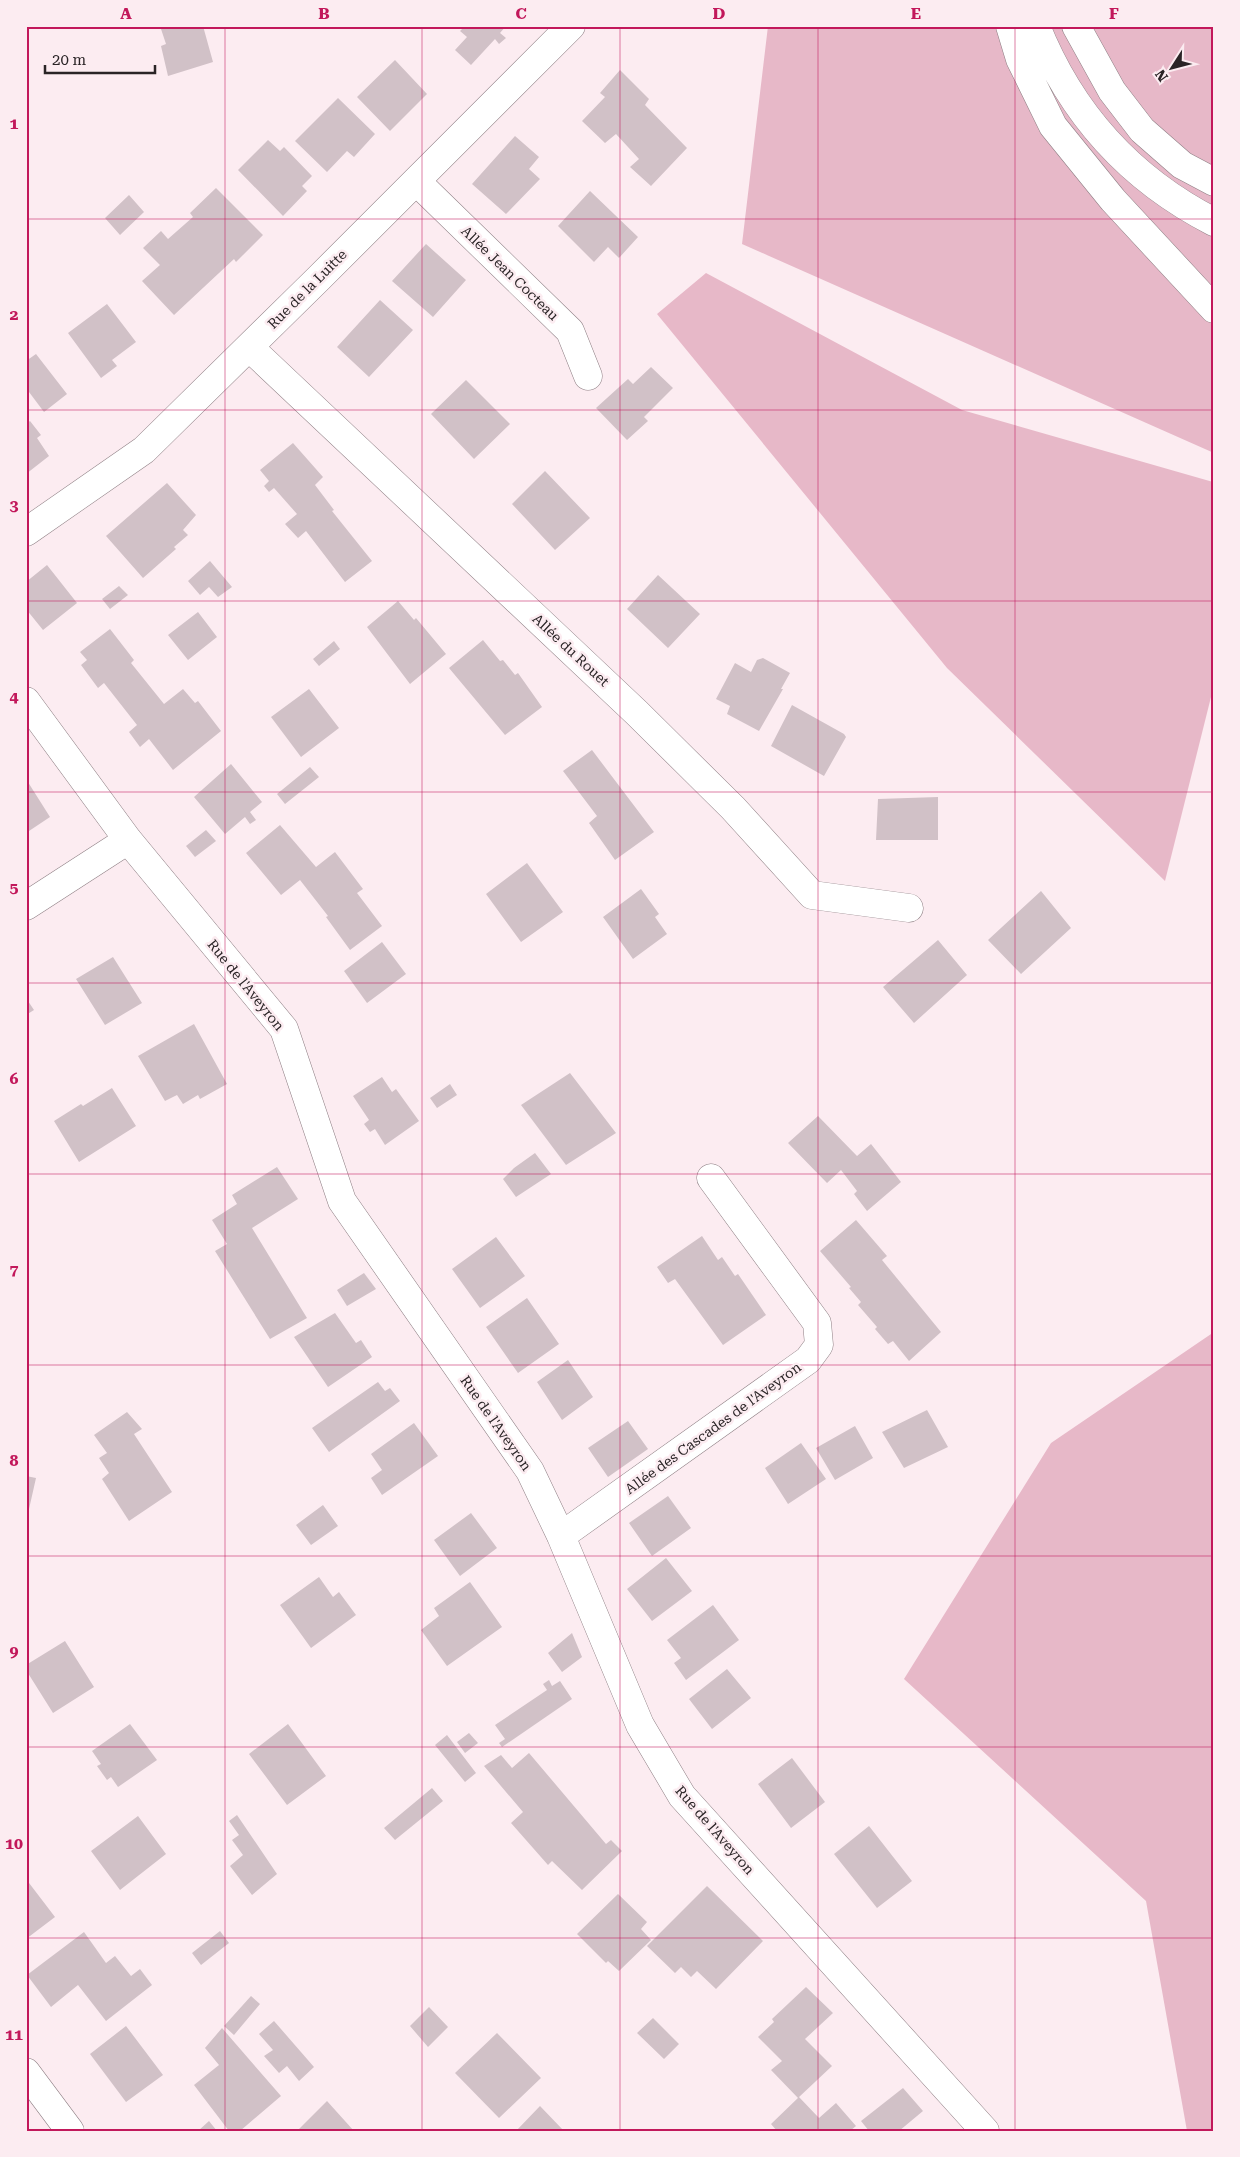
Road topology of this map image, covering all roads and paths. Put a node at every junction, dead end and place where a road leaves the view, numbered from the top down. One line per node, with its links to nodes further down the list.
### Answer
1 (570, 26): 5 (main road, Rue de la Luitte)
2 (1010, 26): 8 (main road)
3 (1036, 26): 7 (main road)
4 (1076, 26): 6 (main road)
5 (416, 180): 9 (main road, Rue de la Luitte); 10 (main road, Allée Jean Cocteau)
6 (1214, 182)
7 (1214, 222)
8 (1214, 309)
9 (249, 347): 11 (main road, Rue de la Luitte); 15 (main road, Allée du Rouet)
10 (588, 376)
11 (26, 532)
12 (26, 701): 13 (main road, Rue de l'Aveyron)
13 (128, 840): 14 (main road); 17 (main road, Rue de l'Aveyron)
14 (26, 906)
15 (910, 908)
16 (711, 1178): 17 (main road, Allée des Cascades de l'Aveyron)
17 (560, 1536): 20 (main road, Rue de l'Aveyron)
18 (26, 2072): 19 (main road)
19 (70, 2131)
20 (985, 2131)

